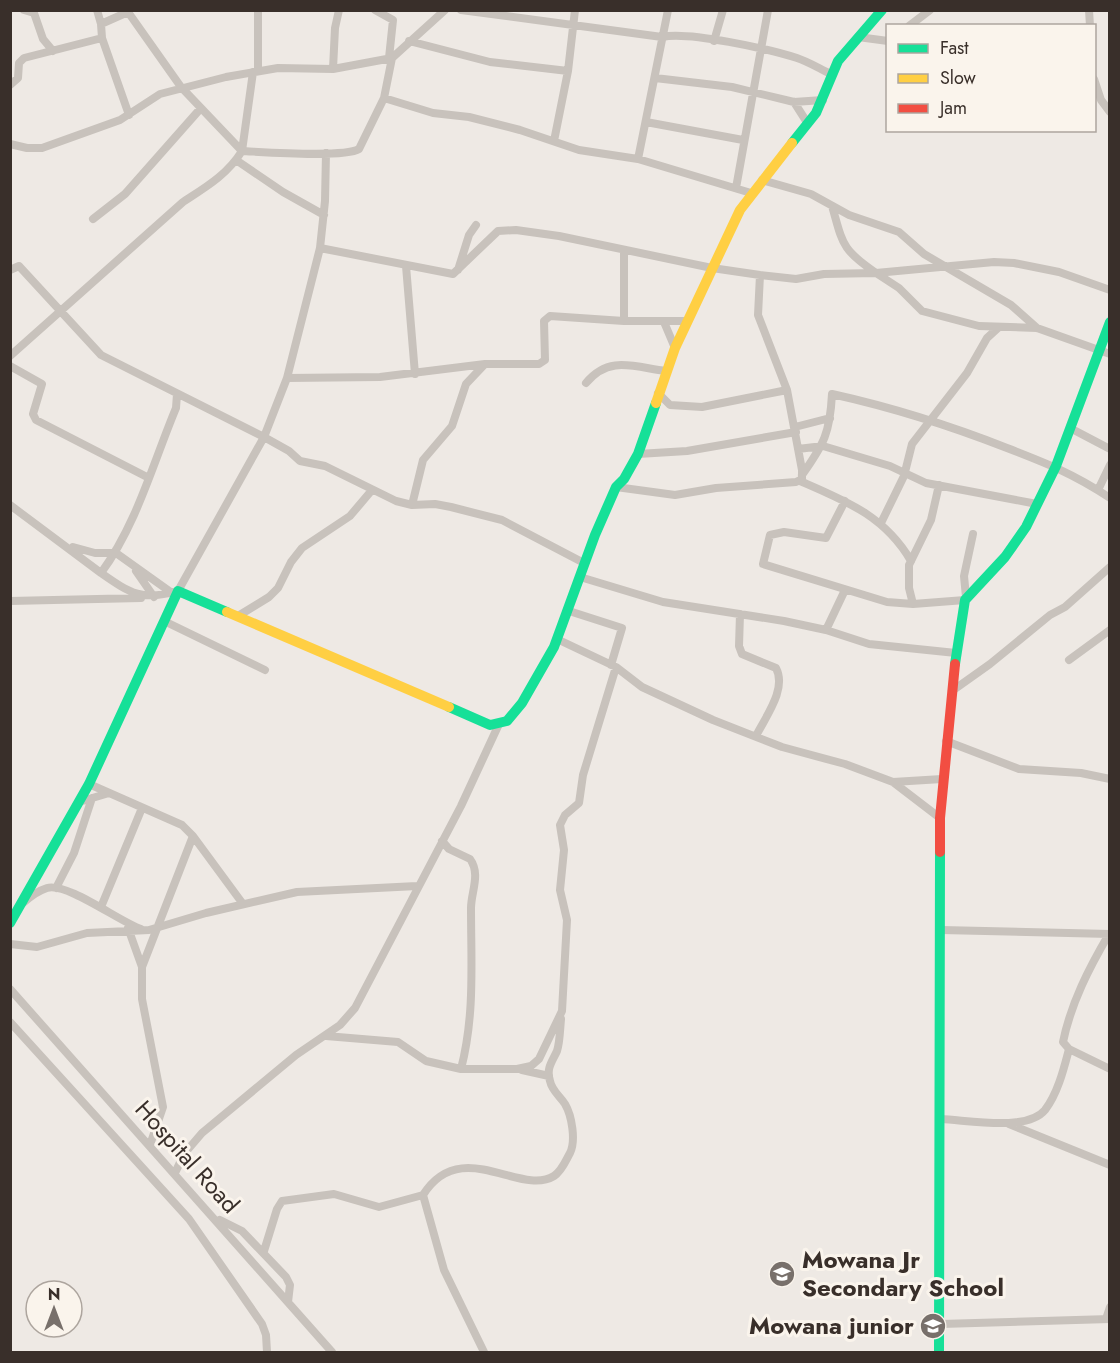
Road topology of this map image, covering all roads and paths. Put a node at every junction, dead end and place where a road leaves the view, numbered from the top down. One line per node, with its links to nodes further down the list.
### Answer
1 (24, 10): 22 (street)
2 (97, 10): 15 (street)
3 (258, 10): 32 (street)
4 (339, 10): 31 (street)
5 (375, 10): 30 (street)
6 (445, 10): 25 (street)
7 (461, 10): 17 (street)
8 (575, 10): 17 (street)
9 (668, 10): 19 (street)
10 (723, 10): 26 (street)
11 (768, 10): 27 (street)
12 (882, 10): 20 (street)
13 (930, 10): 16 (street)
14 (129, 11): 15 (street); 38 (street)
15 (101, 24): 21 (street)
16 (912, 24)
17 (575, 25): 19 (street); 33 (street)
18 (886, 36): 23 (street)
19 (662, 37): 26 (street); 35 (street)
20 (858, 37): 23 (street); 34 (street)
21 (102, 38): 28 (street); 45 (street)
22 (43, 39): 28 (street); 29 (street)
23 (877, 39): 24 (street)
24 (886, 40)
25 (409, 41): 30 (street); 33 (street)
26 (714, 41): 27 (street)
27 (760, 50): 34 (street); 39 (street)
28 (54, 51): 29 (street)
29 (40, 54): 37 (street)
30 (391, 58): 31 (street); 40 (street)
31 (333, 69): 32 (street)
32 (255, 71): 38 (street); 51 (street)
33 (568, 71): 49 (street)
34 (831, 74): 41 (street)
35 (655, 78): 39 (street); 46 (street)
36 (1096, 82): 44 (street)
37 (10, 85)
38 (181, 87): 43 (street); 45 (street)
39 (752, 93): 42 (street); 48 (street)
40 (384, 98): 49 (street); 52 (street)
41 (823, 100): 42 (street); 47 (street)
42 (794, 102): 47 (street)
43 (201, 108): 51 (street); 60 (street)
44 (1110, 112)
45 (129, 116): 50 (street)
46 (646, 122): 48 (street); 53 (street)
47 (808, 124): 55 (street)
48 (743, 140): 56 (street)
49 (554, 141): 53 (street)
50 (10, 144)
51 (242, 151): 52 (street); 54 (street)
52 (326, 153): 59 (street)
53 (638, 159): 56 (street)
54 (236, 160): 59 (street); 72 (street)
55 (762, 180): 57 (street); 58 (street)
56 (736, 188): 57 (street)
57 (751, 193): 66 (street)
58 (832, 206): 65 (street); 69 (street)
59 (324, 215): 62 (street)
60 (93, 219)
61 (476, 225): 68 (street)
62 (320, 249): 64 (street); 88 (street)
63 (624, 250): 66 (street); 68 (street); 73 (street)
64 (406, 266): 68 (street); 86 (street)
65 (945, 266): 69 (street); 71 (street); 78 (street)
66 (712, 268): 70 (street); 74 (street)
67 (10, 270): 72 (street)
68 (458, 271)
69 (876, 273): 70 (street); 77 (street)
70 (760, 275): 90 (street)
71 (1110, 290)
72 (62, 311): 80 (street); 92 (street)
73 (624, 321): 75 (street); 82 (street)
74 (688, 321): 75 (street); 79 (street)
75 (664, 322): 79 (street)
76 (1110, 322): 81 (street)
77 (999, 326): 78 (street); 96 (street)
78 (1037, 328): 81 (street)
79 (675, 348): 85 (street)
80 (11, 352)
81 (1105, 352): 97 (street)
82 (485, 364): 84 (street); 87 (street)
83 (10, 366): 107 (street)
84 (465, 367): 86 (street); 87 (street)
85 (666, 371): 89 (street); 91 (street)
86 (415, 374): 88 (street)
87 (471, 377): 117 (street)
88 (286, 378): 99 (street)
89 (586, 383)
90 (787, 390): 91 (street); 98 (street)
91 (658, 393): 103 (street)
92 (177, 394): 93 (street); 94 (street)
93 (186, 399): 94 (street); 99 (street)
94 (176, 408): 107 (street)
95 (830, 418): 96 (street); 98 (street); 100 (street)
96 (930, 418): 105 (street); 106 (street)
97 (1070, 428): 102 (street); 105 (street)
98 (795, 430): 101 (street); 103 (street)
99 (264, 437): 111 (street); 129 (street)
100 (823, 446): 101 (street); 106 (street); 108 (street)
101 (798, 449): 108 (street)
102 (1110, 449)
103 (638, 454): 110 (street)
104 (1110, 465): 112 (street)
105 (1056, 466): 112 (street); 115 (street)
106 (905, 472): 109 (street); 118 (street)
107 (147, 477): 121 (street)
108 (801, 478): 110 (street); 114 (street)
109 (939, 485): 115 (street); 122 (street)
110 (616, 488): 123 (street)
111 (372, 490): 117 (street); 136 (street)
112 (1098, 490): 113 (street)
113 (1110, 498)
114 (845, 501): 118 (street); 128 (street)
115 (1037, 504): 131 (street)
116 (10, 505): 120 (street)
117 (412, 506): 123 (street)
118 (881, 523): 122 (street)
119 (973, 534): 131 (street)
120 (68, 546): 121 (street); 126 (street)
121 (116, 553): 124 (street); 126 (street)
122 (911, 561): 133 (street)
123 (584, 563): 127 (street)
124 (134, 567): 129 (street); 130 (street)
125 (1110, 567): 145 (street)
126 (101, 573): 130 (street)
127 (580, 578): 134 (street); 135 (street)
128 (845, 590): 133 (street); 138 (street)
129 (175, 592): 130 (street); 136 (street); 137 (street)
130 (149, 597): 132 (street)
131 (965, 598): 133 (street); 141 (street)
132 (10, 601)
133 (913, 604)
134 (569, 611): 140 (street); 143 (street)
135 (740, 614): 138 (street); 147 (street)
136 (238, 616): 146 (street)
137 (164, 621): 144 (street); 152 (street)
138 (826, 630): 141 (street)
139 (1110, 630): 142 (street)
140 (559, 640): 143 (street); 146 (street)
141 (956, 653): 145 (street)
142 (1070, 660)
143 (614, 666): 147 (street); 175 (street)
144 (265, 670)
145 (952, 691): 148 (street)
146 (500, 724): 159 (street)
147 (756, 736): 151 (street)
148 (946, 741): 149 (street); 150 (street)
149 (942, 779): 151 (street); 157 (street)
150 (1110, 779)
151 (893, 782): 157 (street)
152 (89, 784): 153 (street); 155 (street)
153 (109, 793): 154 (street); 156 (street)
154 (92, 798): 155 (street); 161 (street)
155 (79, 802): 162 (street)
156 (142, 808): 158 (street); 164 (street)
157 (940, 818): 169 (street)
158 (193, 836): 163 (street); 167 (street)
159 (442, 841): 160 (street); 179 (street)
160 (417, 886): 163 (street); 177 (street)
161 (56, 888): 162 (street); 164 (street)
162 (22, 904): 166 (street)
163 (243, 904): 167 (street)
164 (101, 907): 165 (street)
165 (125, 921): 168 (street); 170 (street)
166 (10, 923)
167 (158, 927): 168 (street); 173 (street)
168 (143, 930): 170 (street)
169 (941, 930): 171 (street); 183 (street)
170 (129, 931): 172 (street); 173 (street)
171 (1109, 934): 178 (street)
172 (10, 944)
173 (142, 968): 185 (street)
174 (10, 990): 185 (street, Hospital Road)
175 (562, 1011): 180 (street); 182 (street)
176 (10, 1022): 195 (street)
177 (326, 1036): 179 (street); 187 (street)
178 (1069, 1049): 181 (street); 184 (street)
179 (461, 1069): 180 (street)
180 (517, 1069): 182 (street)
181 (1110, 1069)
182 (549, 1076): 188 (street)
183 (941, 1119): 184 (street); 194 (street)
184 (1008, 1123): 186 (street)
185 (150, 1145): 187 (street, Hospital Road)
186 (1110, 1165)
187 (175, 1173): 189 (street, Hospital Road)
188 (423, 1195): 190 (street); 197 (street)
189 (215, 1219): 190 (street); 191 (street, Hospital Road)
190 (264, 1251): 191 (street)
191 (288, 1302): 196 (street, Hospital Road)
192 (1110, 1308): 193 (street)
193 (1108, 1319): 194 (street)
194 (941, 1324): 198 (street)
195 (267, 1353)
196 (333, 1353)
197 (484, 1353)
198 (939, 1353)

